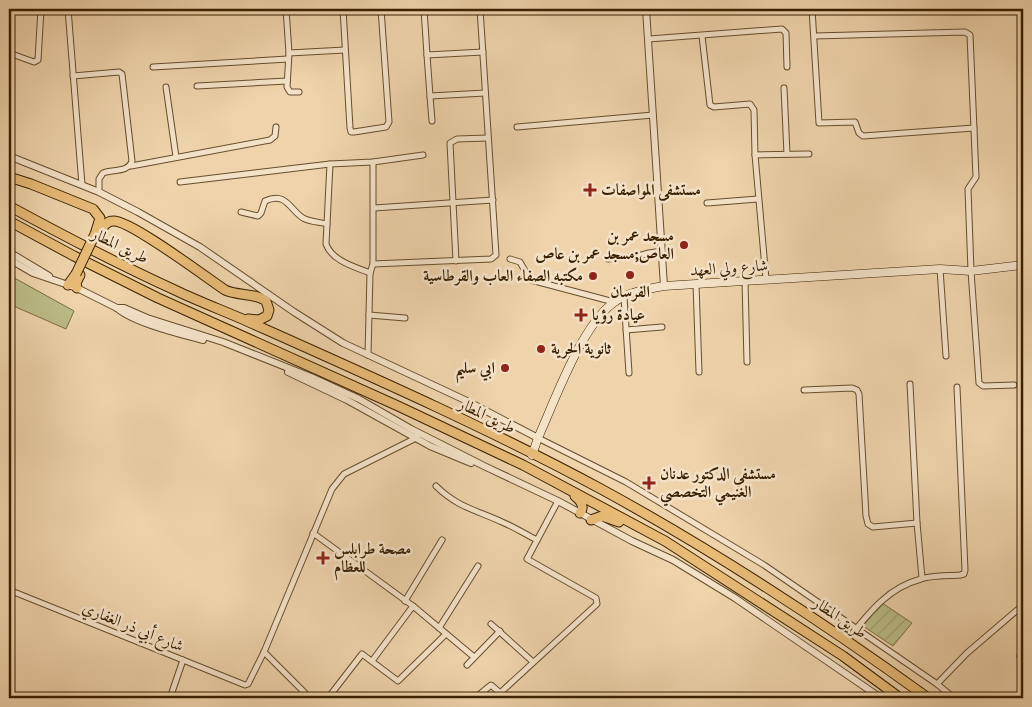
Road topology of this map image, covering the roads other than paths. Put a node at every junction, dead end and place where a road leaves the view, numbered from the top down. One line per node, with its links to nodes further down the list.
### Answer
1 (41, 9): 15 (street)
2 (68, 9): 20 (street)
3 (286, 9): 16 (street)
4 (343, 9): 13 (street)
5 (381, 9): 13 (street)
6 (424, 9): 17 (street)
7 (480, 9): 14 (street)
8 (646, 9): 12 (street)
9 (812, 9): 11 (street)
10 (702, 36): 12 (street); 19 (street); 37 (street)
11 (814, 36): 32 (street); 32 (street)
12 (649, 39): 28 (street)
13 (345, 50): 16 (street)
14 (483, 52): 17 (street); 26 (street)
15 (9, 53)
16 (289, 56): 18 (street); 21 (street)
17 (427, 56): 27 (street)
18 (153, 67)
19 (787, 67)
20 (73, 76): 42 (street); 45 (street)
21 (287, 81): 22 (street); 25 (street)
22 (197, 86)
23 (166, 87): 39 (street)
24 (784, 88): 34 (street)
25 (299, 92)
26 (486, 93): 27 (street); 33 (street)
27 (430, 96): 29 (street)
28 (653, 115): 31 (street); 59 (street)
29 (432, 121)
30 (276, 127): 39 (street)
31 (517, 127)
32 (974, 128): 68 (street)
33 (488, 138): 48 (street); 50 (street)
34 (787, 154): 35 (street); 37 (street)
35 (809, 154)
36 (423, 155): 40 (street)
37 (755, 155): 47 (street)
38 (9, 156): 45 (street)
39 (176, 157): 42 (street)
40 (373, 162): 41 (street); 53 (street)
41 (330, 164): 44 (street); 56 (street)
42 (131, 166): 46 (street)
43 (9, 177): 58 (highway)
44 (180, 182)
45 (82, 185): 46 (street)
46 (99, 192): 78 (street)
47 (758, 199): 51 (street); 71 (street)
48 (493, 200): 50 (street); 64 (street)
49 (9, 201): 57 (highway)
50 (454, 203): 53 (street); 64 (street)
51 (707, 203)
52 (9, 206): 57 (highway, طريق المطار)
53 (374, 208): 65 (street)
54 (241, 212): 56 (street)
55 (9, 221): 98 (highway, طريق المطار)
56 (328, 224): 69 (street)
57 (46, 226): 82 (highway, طريق المطار)
58 (97, 232): 70 (highway, bridge); 78 (highway)
59 (662, 251): 63 (street); 76 (street)
60 (9, 252): 72 (street)
61 (9, 259): 72 (street)
62 (510, 259): 80 (street)
63 (608, 260)
64 (456, 261): 65 (street)
65 (372, 264): 69 (street)
66 (1023, 265): 68 (main road, شارع ولي العهد)
67 (940, 269): 68 (main road, شارع ولي العهد); 71 (main road, شارع ولي العهد); 87 (street)
68 (971, 271): 92 (street)
69 (370, 273): 81 (street)
70 (78, 275): 75 (highway); 77 (highway)
71 (766, 279): 73 (main road, شارع ولي العهد)
72 (58, 282): 75 (street)
73 (745, 282): 74 (main road, شارع ولي العهد); 88 (street)
74 (696, 284): 76 (main road, شارع ولي العهد); 89 (street)
75 (68, 285): 77 (street)
76 (664, 286): 79 (main road, شارع ولي العهد)
77 (77, 288): 95 (street)
78 (258, 292): 82 (highway); 86 (street)
79 (624, 297): 80 (main road, شارع ولي العهد); 85 (street)
80 (614, 302): 96 (main road, شارع ولي العهد)
81 (369, 314): 83 (street); 86 (street)
82 (237, 316): 97 (highway, طريق المطار)
83 (405, 318)
84 (662, 327): 85 (street)
85 (626, 330): 90 (street)
86 (368, 355): 96 (street)
87 (946, 356)
88 (746, 362)
89 (699, 372)
90 (629, 373)
91 (910, 384): 103 (street)
92 (1014, 385)
93 (957, 387): 109 (street)
94 (804, 390): 103 (street)
95 (417, 436): 100 (street); 104 (street)
96 (538, 438): 97 (main road, شارع ولي العهد); 116 (street)
97 (532, 455): 119 (highway, طريق المطار)
98 (561, 485): 101 (highway); 105 (highway, طريق المطار)
99 (436, 486): 107 (street)
100 (558, 501): 101 (street); 107 (street)
101 (580, 513): 102 (street)
102 (591, 520): 105 (highway); 133 (street)
103 (918, 523): 109 (street)
104 (313, 533): 111 (street); 120 (street)
105 (651, 534): 134 (highway, طريق المطار)
106 (442, 540): 111 (street)
107 (537, 540): 124 (street)
108 (478, 566): 115 (street)
109 (922, 578): 116 (street)
110 (9, 590): 122 (street, شارع أبي ذر الغفاري)
111 (405, 600): 113 (street)
112 (1023, 605): 126 (street)
113 (413, 606): 115 (street); 123 (street)
114 (491, 624): 117 (street)
115 (439, 628): 118 (street)
116 (857, 628): 119 (street); 126 (street)
117 (500, 631): 121 (street); 124 (street)
118 (446, 634): 121 (street); 123 (street)
119 (847, 640): 135 (highway, طريق المطار)
120 (264, 652): 122 (street, شارع أبي ذر الغفاري); 129 (street)
121 (474, 657): 125 (street)
122 (183, 660): 128 (street)
123 (372, 660): 130 (street)
124 (533, 662): 127 (street)
125 (467, 664)
126 (937, 684): 136 (street)
127 (500, 693): 131 (street); 132 (street)
128 (170, 698)
129 (310, 698)
130 (328, 698)
131 (476, 698)
132 (506, 698)
133 (881, 698)
134 (900, 698)
135 (928, 698)
136 (954, 698)

